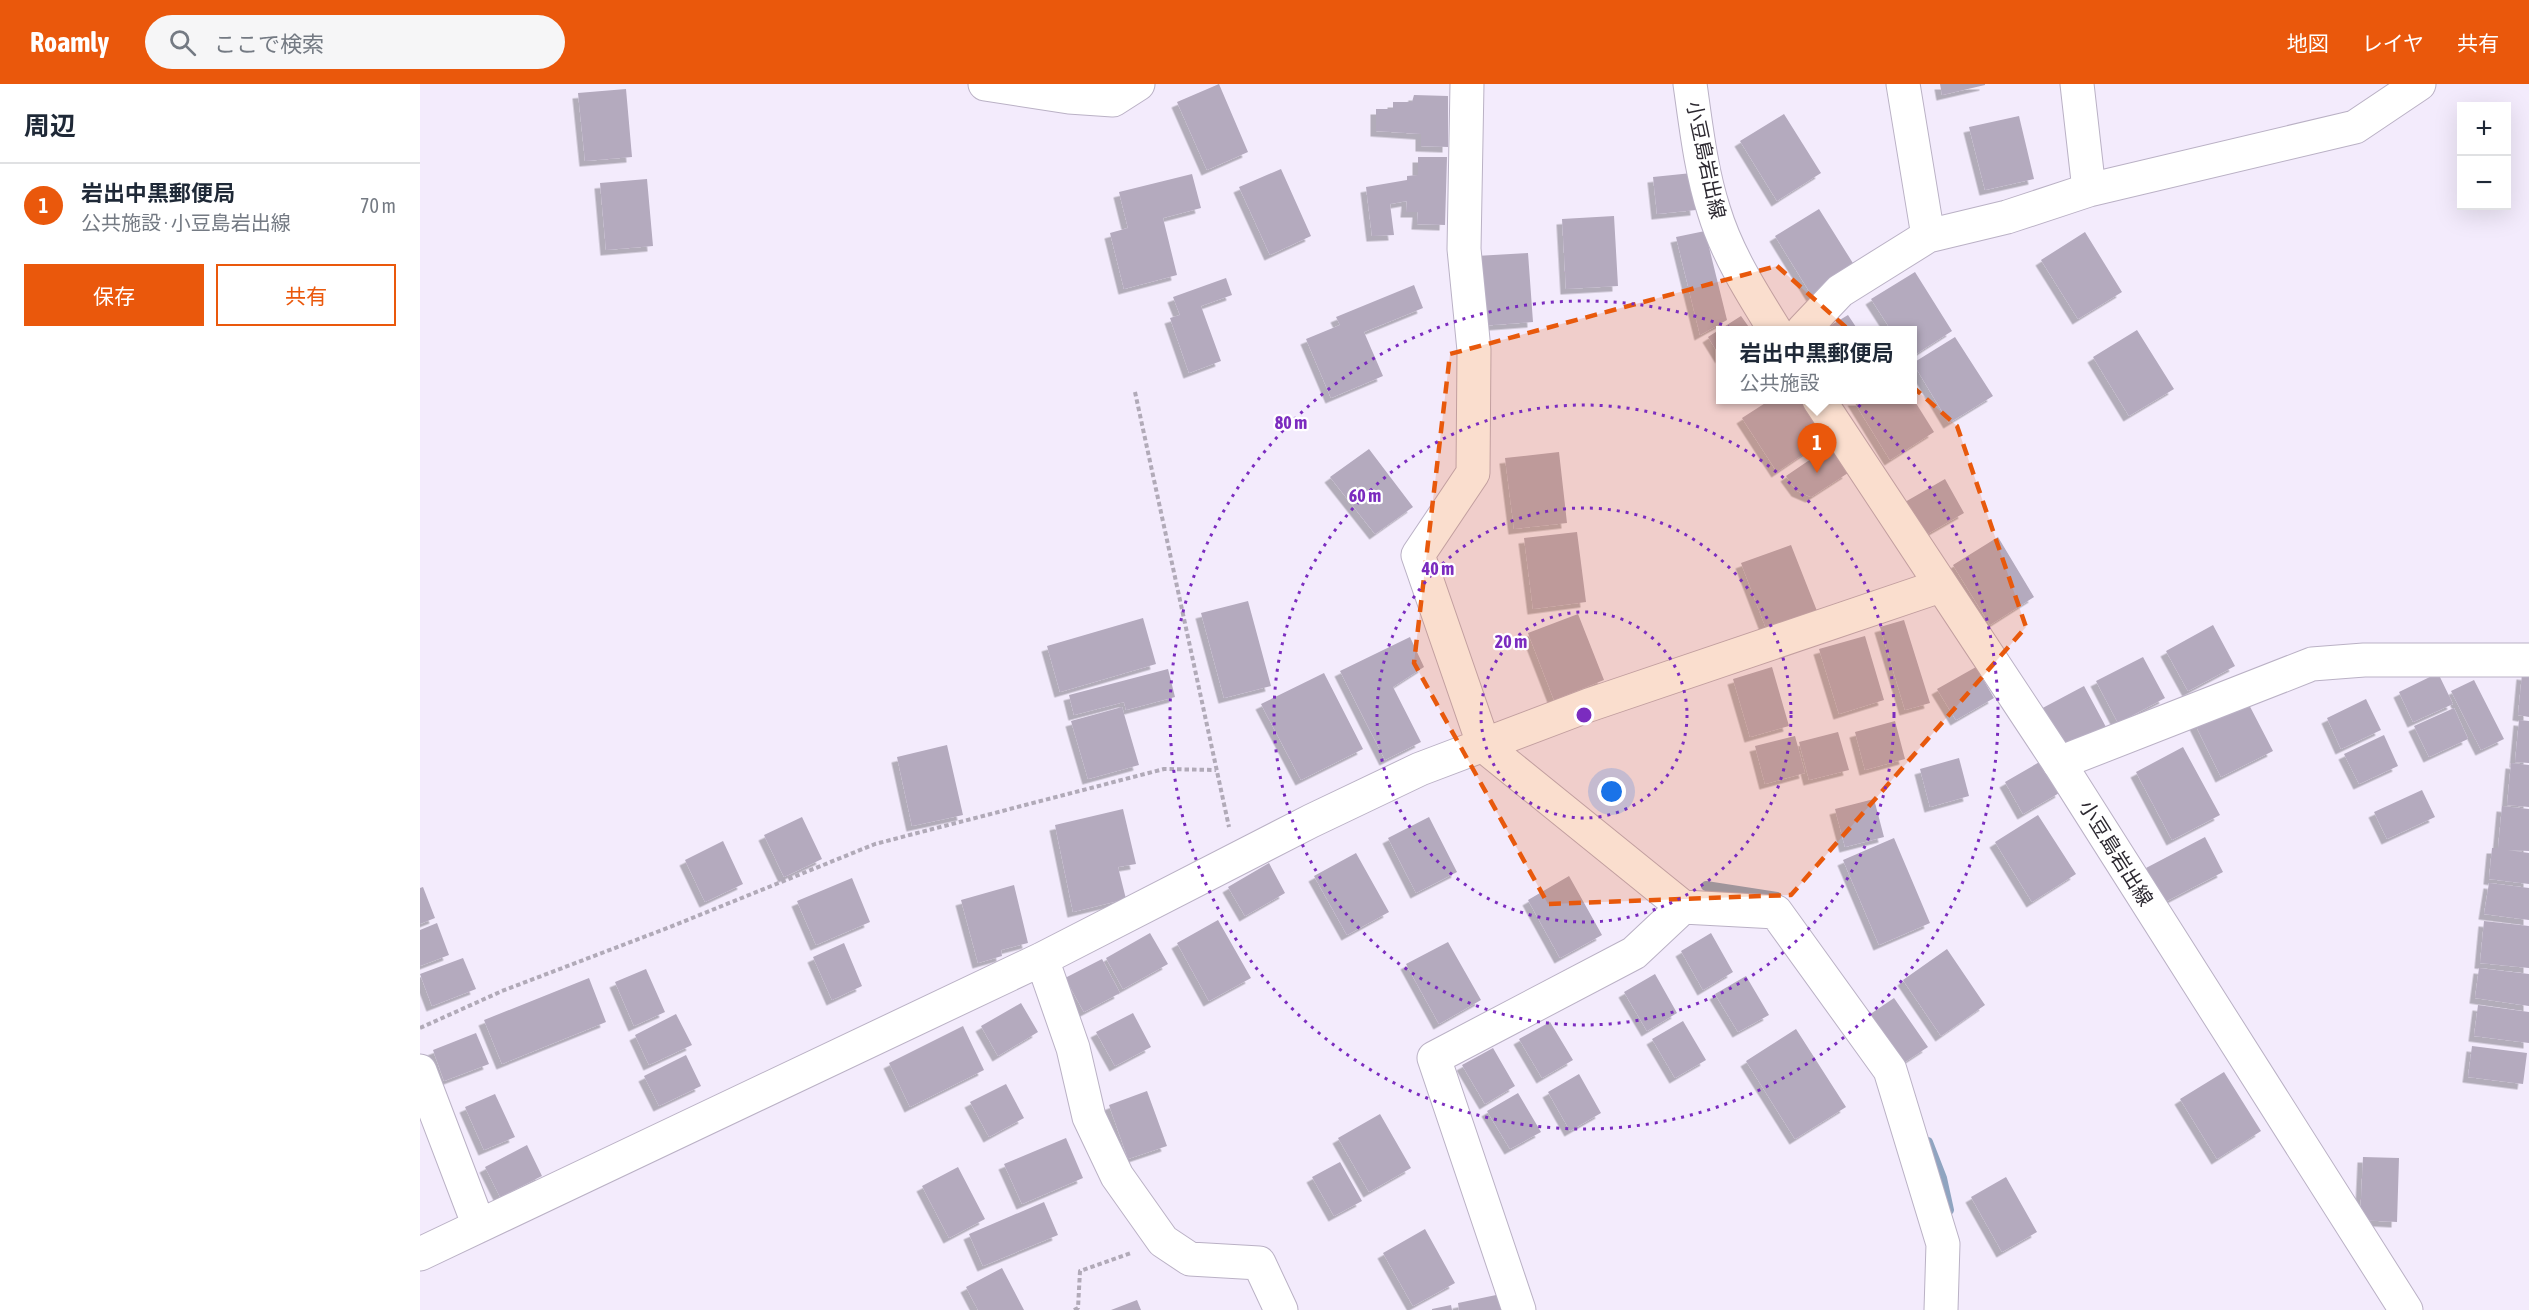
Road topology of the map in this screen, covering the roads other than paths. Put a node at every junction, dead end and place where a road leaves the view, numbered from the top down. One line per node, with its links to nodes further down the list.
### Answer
1 (985, 84): 2 (street)
2 (1138, 84)
3 (1467, 84): 15 (street)
4 (1690, 84): 10 (street, 小豆島岩出線)
5 (1903, 84): 9 (street)
6 (2078, 84): 8 (street)
7 (2419, 84): 8 (street)
8 (2089, 190): 9 (street)
9 (1928, 236): 11 (street)
10 (1772, 326)
11 (1807, 326)
12 (1822, 404): 13 (street, 小豆島岩出線)
13 (1940, 586): 15 (street); 16 (street, 小豆島岩出線)
14 (2529, 660): 16 (street)
15 (1484, 746): 17 (street); 18 (street)
16 (2058, 763): 25 (street, 小豆島岩出線)
17 (1683, 907): 23 (street); 24 (street)
18 (1042, 959): 20 (street); 22 (street)
19 (420, 1071): 20 (street)
20 (479, 1226): 21 (street)
21 (420, 1254)
22 (1281, 1310)
23 (1519, 1310)
24 (1941, 1310)
25 (2406, 1310)

